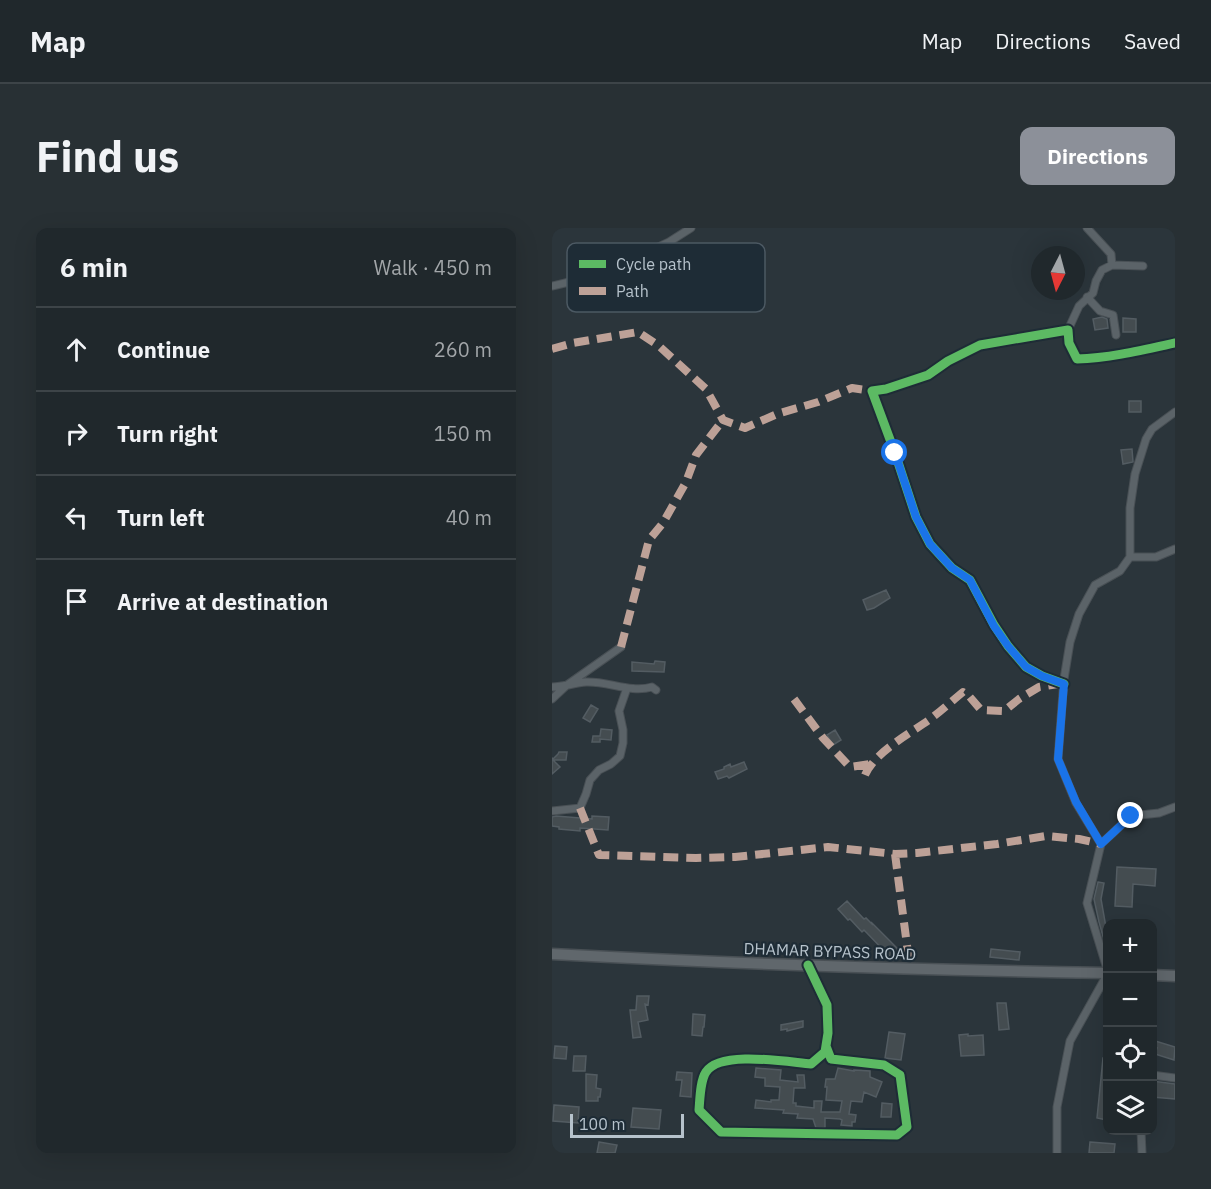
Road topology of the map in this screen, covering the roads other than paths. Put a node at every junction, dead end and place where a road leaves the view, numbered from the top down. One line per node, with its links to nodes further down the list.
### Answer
1 (691, 228): 3 (street)
2 (1087, 228): 4 (street)
3 (667, 243)
4 (1112, 265): 5 (street); 8 (street)
5 (1143, 266)
6 (567, 283): 7 (street)
7 (552, 286)
8 (1087, 297): 9 (street); 10 (street)
9 (1068, 330): 11 (street); 16 (street)
10 (1116, 334)
11 (1175, 343)
12 (1175, 412): 14 (street)
13 (1175, 549): 14 (street)
14 (1130, 557): 16 (street)
15 (621, 647): 17 (street)
16 (1064, 684): 24 (street)
17 (567, 685): 18 (street); 19 (street); 21 (street)
18 (552, 687)
19 (627, 688): 20 (street); 23 (street)
20 (656, 690)
21 (552, 699)
22 (1175, 807): 24 (street)
23 (552, 811)
24 (1101, 844): 26 (street)
25 (552, 954): 27 (main road, DHAMAR BYPASS ROAD)
26 (1103, 959)
27 (808, 965): 28 (main road, DHAMAR BYPASS ROAD); 32 (street)
28 (1103, 973)
29 (1157, 975): 30 (main road)
30 (1175, 976)
31 (1103, 980): 36 (street)
32 (826, 1046): 32 (street)
33 (1157, 1076): 34 (street)
34 (1175, 1078)
35 (1141, 1135): 37 (street)
36 (1057, 1153)
37 (1142, 1153)

